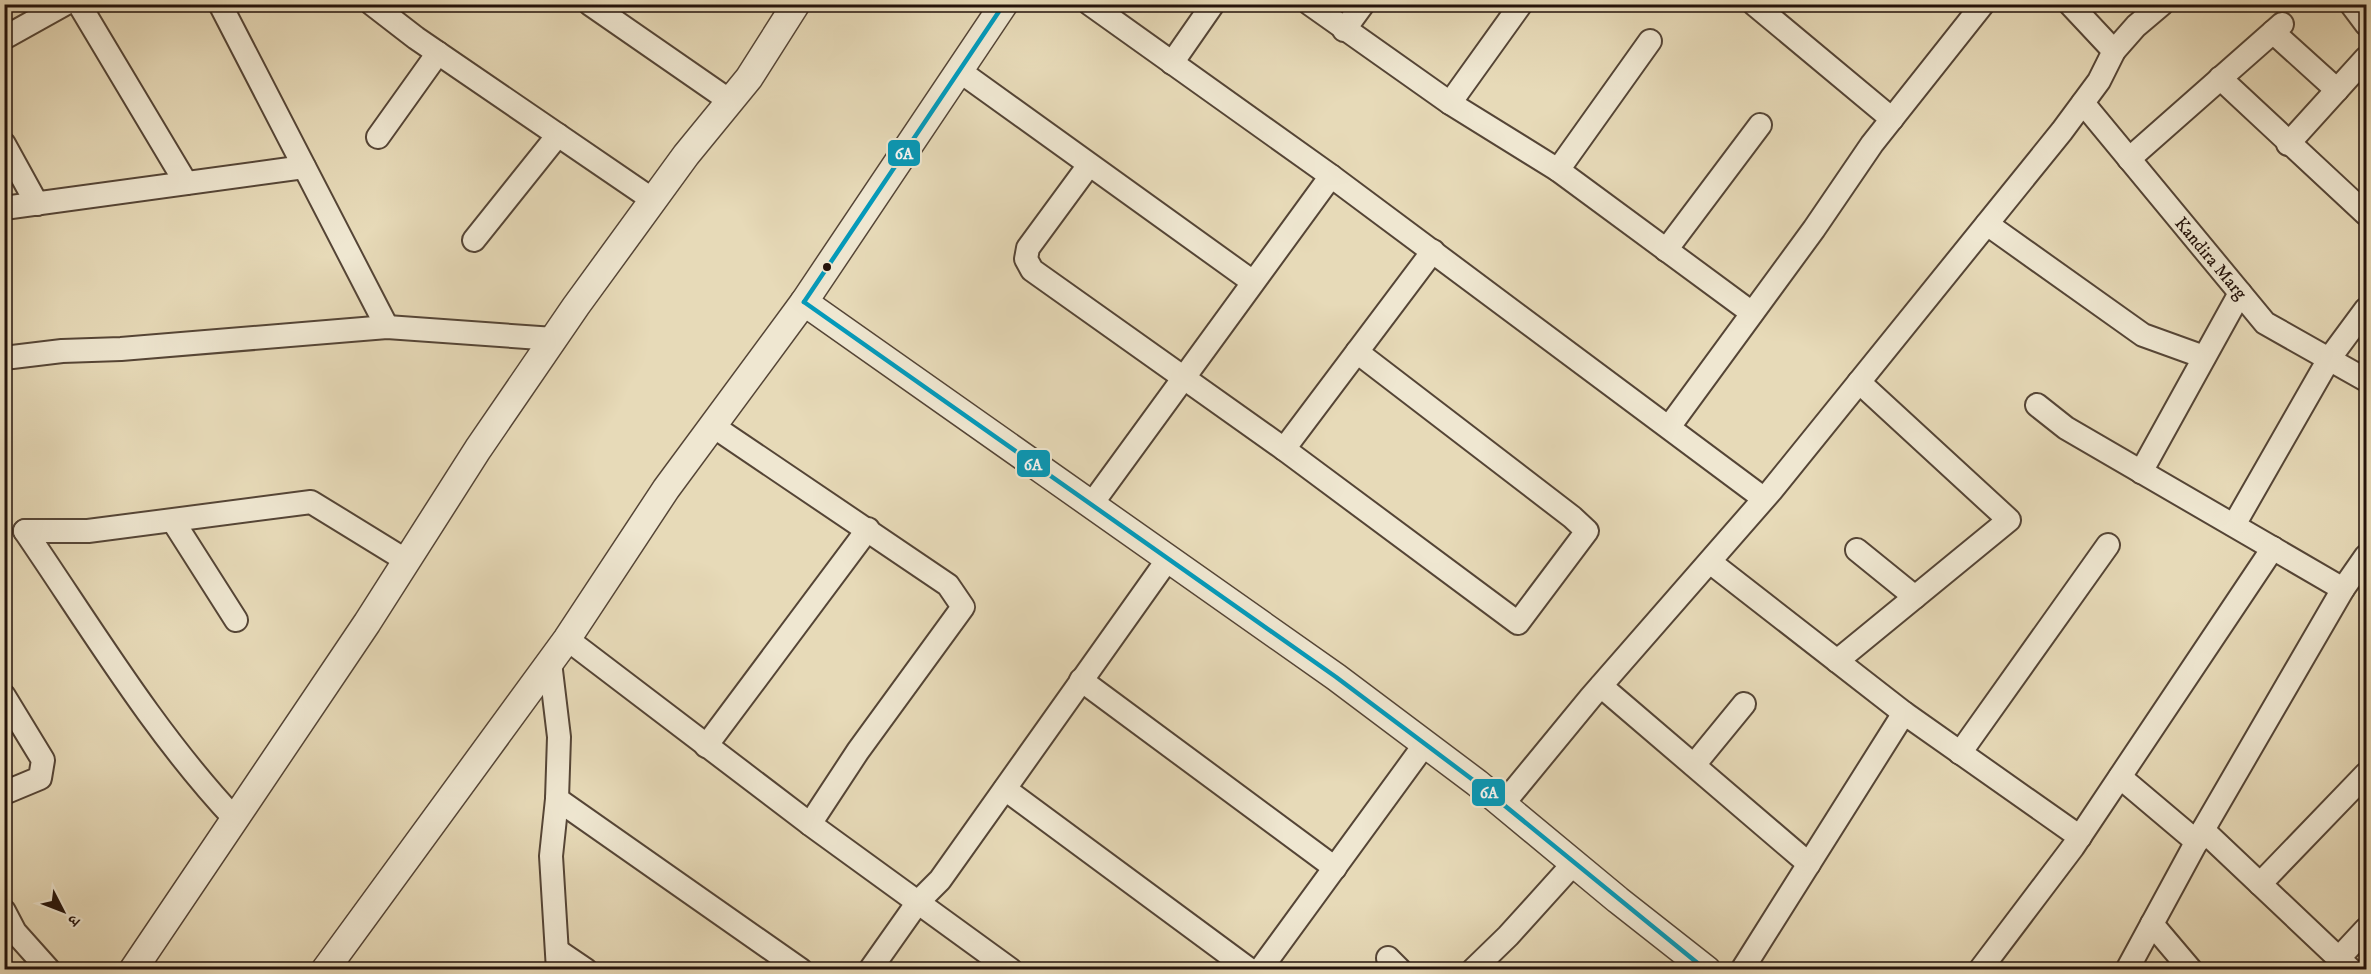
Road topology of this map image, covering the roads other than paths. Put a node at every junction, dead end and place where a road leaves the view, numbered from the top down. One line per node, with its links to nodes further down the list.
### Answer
1 (65, 4): 20 (street)
2 (80, 4): 43 (street)
3 (220, 4): 40 (street)
4 (372, 4): 23 (street)
5 (590, 4): 29 (street)
6 (796, 4): 29 (street)
7 (1004, 4): 26 (street)
8 (1089, 4): 25 (street)
9 (1213, 4): 25 (street)
10 (1310, 4): 19 (street)
11 (1363, 4): 19 (street)
12 (1521, 4): 30 (street)
13 (1754, 4): 32 (street)
14 (1983, 4): 32 (street)
15 (2070, 4): 22 (street)
16 (2162, 4): 22 (street)
17 (2350, 4): 18 (street)
18 (2367, 24)
19 (1344, 30): 30 (street)
20 (4, 38)
21 (1650, 41): 41 (street)
22 (2114, 51): 31 (street)
23 (438, 53): 34 (street); 35 (street)
24 (2367, 58): 28 (street)
25 (1172, 63): 42 (street)
26 (961, 72): 39 (street); 54 (street)
27 (2220, 78): 28 (street); 37 (street); 38 (street)
28 (2337, 90): 37 (street)
29 (730, 101): 44 (street)
30 (1450, 103): 41 (street)
31 (2083, 103): 38 (street, Kandira Marg); 48 (street)
32 (1892, 119): 56 (street)
33 (1760, 125): 50 (street)
34 (558, 135): 44 (street); 49 (street)
35 (378, 137)
36 (4, 144): 45 (street)
37 (2288, 144): 47 (street)
38 (2129, 159): 53 (street, Kandira Marg)
39 (1089, 165): 52 (street); 63 (street)
40 (304, 167): 43 (street); 57 (street)
41 (1557, 170): 50 (street)
42 (1331, 176): 51 (street); 52 (street)
43 (186, 183): 45 (street)
44 (653, 200): 58 (street)
45 (37, 204): 46 (street)
46 (4, 208)
47 (2367, 214)
48 (1987, 224): 60 (street); 65 (street)
49 (474, 240)
50 (1666, 250): 56 (street)
51 (1433, 251): 59 (street); 68 (street)
52 (1253, 282): 63 (street)
53 (2240, 293): 60 (street); 62 (street, Kandira Marg)
54 (804, 302): 67 (street); 72 (street)
55 (2367, 309): 62 (street)
56 (1752, 314): 68 (street)
57 (387, 327): 58 (street); 61 (street)
58 (554, 339): 81 (street)
59 (1357, 352): 69 (street); 69 (street)
60 (2204, 357): 70 (street)
61 (4, 358)
62 (2329, 359): 64 (street, Kandira Marg); 74 (street)
63 (1182, 378): 69 (street); 72 (street)
64 (2367, 380)
65 (1859, 382): 71 (street); 84 (street)
66 (2037, 405): 70 (street)
67 (713, 426): 75 (street); 86 (street)
68 (1669, 427): 71 (street)
69 (1284, 449)
70 (2141, 472): 74 (street)
71 (1763, 498): 82 (street)
72 (1091, 505): 80 (street)
73 (173, 521): 81 (street); 85 (street); 104 (street)
74 (2234, 525): 77 (street)
75 (868, 529): 95 (street); 105 (street)
76 (2108, 545): 96 (street)
77 (2273, 548): 83 (street); 99 (street)
78 (1857, 550): 84 (street)
79 (2367, 556): 83 (street)
80 (1168, 560): 89 (street); 94 (street)
81 (407, 561): 104 (street)
82 (1710, 562): 87 (street); 90 (street)
83 (2343, 589): 106 (street)
84 (1915, 597): 87 (street)
85 (237, 620)
86 (567, 639): 88 (street); 95 (street)
87 (1837, 661): 93 (street)
88 (550, 662): 102 (street); 120 (street)
89 (1081, 680): 100 (street); 110 (street)
90 (1601, 686): 97 (street); 103 (street)
91 (4, 696): 101 (street)
92 (1744, 704): 97 (street)
93 (1904, 713): 96 (street); 109 (street)
94 (1425, 744): 103 (street); 110 (street)
95 (706, 746): 105 (street)
96 (1960, 753): 107 (street)
97 (1694, 765): 109 (street)
98 (2367, 774): 111 (street)
99 (2120, 777): 106 (street); 107 (street)
100 (1005, 789): 112 (street); 125 (street)
101 (4, 794)
102 (557, 800): 116 (street); 122 (street)
103 (1503, 804): 108 (street)
104 (235, 819): 119 (street)
105 (810, 824): 112 (street)
106 (2200, 836): 111 (street); 114 (street)
107 (2080, 837): 130 (street)
108 (1574, 863): 127 (street); 128 (street)
109 (1809, 864): 129 (street)
110 (1335, 868): 126 (street)
111 (2260, 884): 117 (street)
112 (918, 902): 123 (street); 124 (street)
113 (4, 911): 118 (street)
114 (2152, 924): 131 (street); 132 (street)
115 (2367, 929): 117 (street)
116 (558, 960): 121 (street)
117 (2345, 964)
118 (48, 969)
119 (133, 969)
120 (325, 969)
121 (586, 969)
122 (801, 969)
123 (870, 969)
124 (1011, 969)
125 (1250, 969)
126 (1260, 969)
127 (1473, 969)
128 (1707, 969)
129 (1742, 969)
130 (1980, 969)
131 (2127, 969)
132 (2191, 969)

